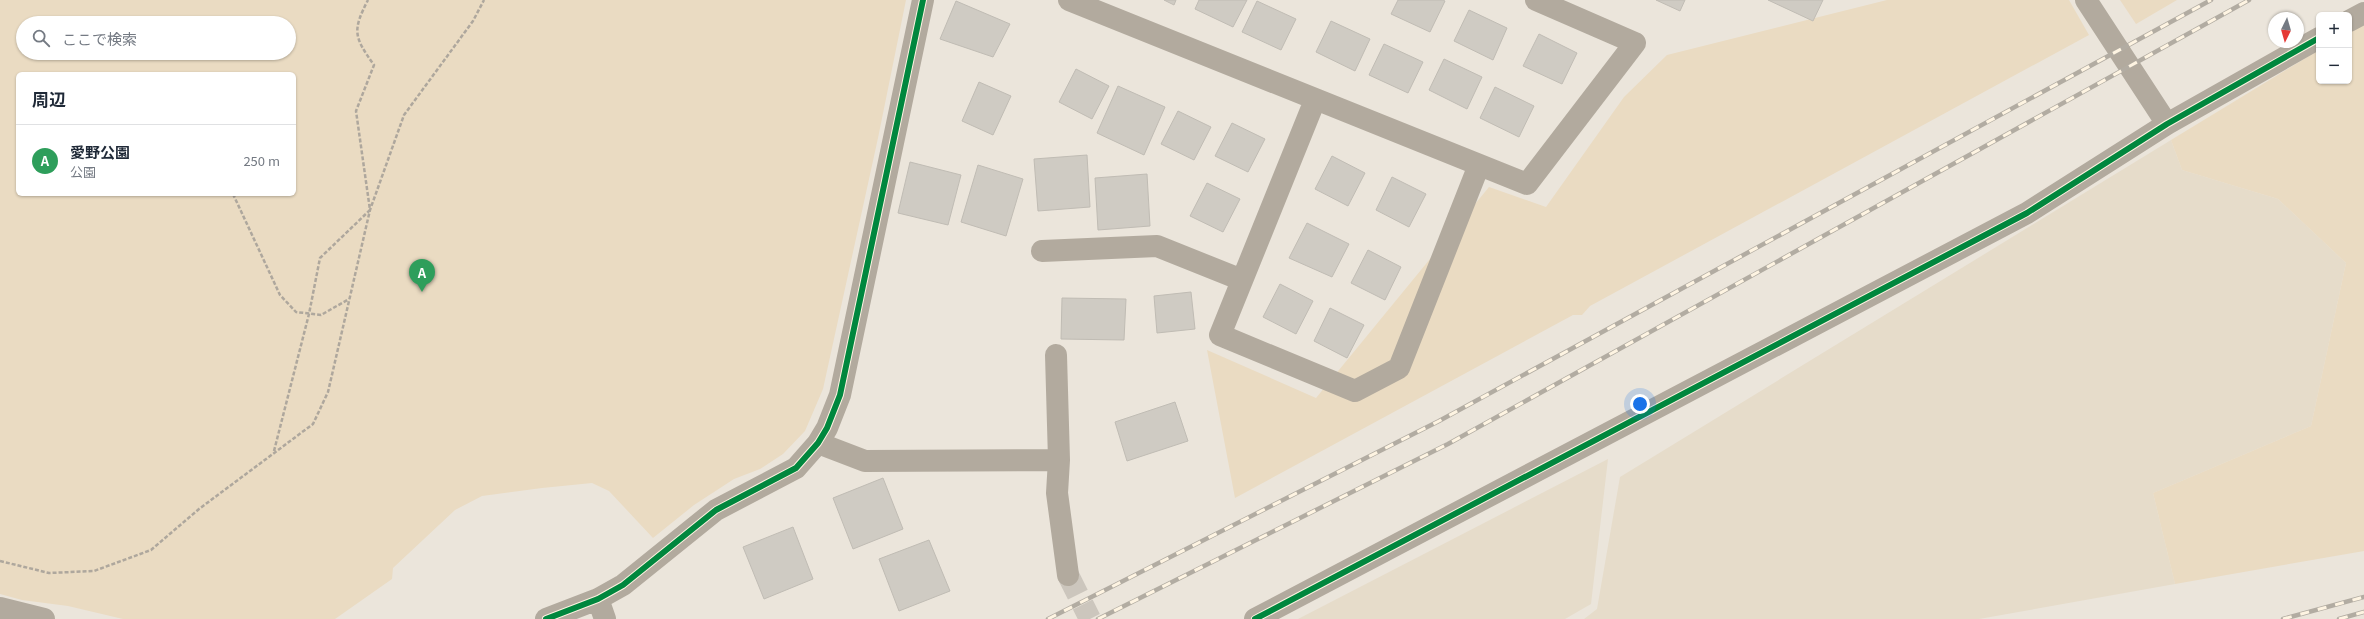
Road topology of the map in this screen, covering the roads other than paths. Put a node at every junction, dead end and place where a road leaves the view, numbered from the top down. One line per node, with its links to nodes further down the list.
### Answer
1 (923, 0): 14 (street)
2 (1069, 0): 8 (street)
3 (1536, 0): 10 (street)
4 (2086, 0): 9 (street)
5 (2364, 13): 6 (street)
6 (2352, 19)
7 (2316, 40): 9 (street)
8 (1315, 100): 10 (street); 12 (street)
9 (2167, 124): 22 (street)
10 (1479, 165): 12 (street)
11 (1042, 251): 12 (street)
12 (1242, 280)
13 (1056, 355): 15 (street)
14 (818, 443): 15 (street); 17 (street)
15 (1059, 460): 16 (street)
16 (1068, 575)
17 (598, 599): 20 (street); 21 (street)
18 (0, 608): 19 (street)
19 (44, 619)
20 (546, 619)
21 (605, 619)
22 (1255, 619)

